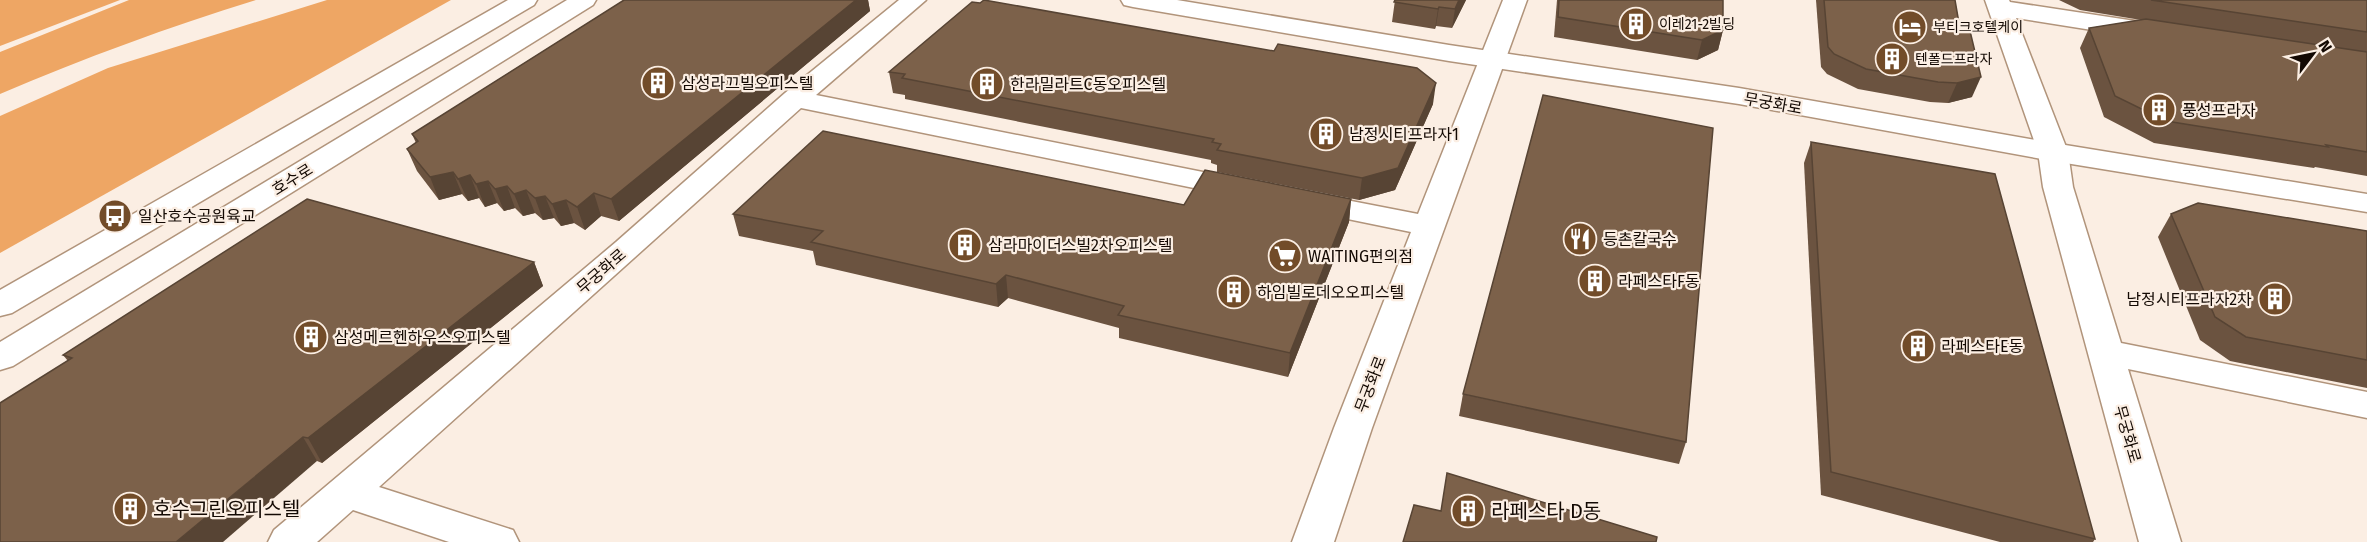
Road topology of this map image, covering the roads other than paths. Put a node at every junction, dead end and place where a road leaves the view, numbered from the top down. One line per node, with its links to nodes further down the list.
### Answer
1 (525, 0): 13 (street)
2 (584, 0): 15 (street, 호수로)
3 (914, 0): 9 (street, 무궁화로)
4 (1133, 0): 8 (street, 무궁화로)
5 (1515, 0): 8 (street, 무궁화로)
6 (1998, 4): 7 (street); 10 (street, 무궁화로)
7 (2178, 35)
8 (1492, 59): 10 (street, 무궁화로); 12 (street, 무궁화로)
9 (795, 99): 12 (street); 17 (street, 무궁화로)
10 (2053, 152): 11 (street, 무궁화로); 14 (street, 무궁화로)
11 (2367, 203)
12 (1430, 226): 20 (street, 무궁화로)
13 (0, 304)
14 (2104, 351): 16 (street); 21 (street, 무궁화로)
15 (0, 358)
16 (2367, 405)
17 (347, 492): 18 (street, 무궁화로); 19 (street)
18 (289, 542)
19 (498, 542)
20 (1313, 542)
21 (2160, 542)

